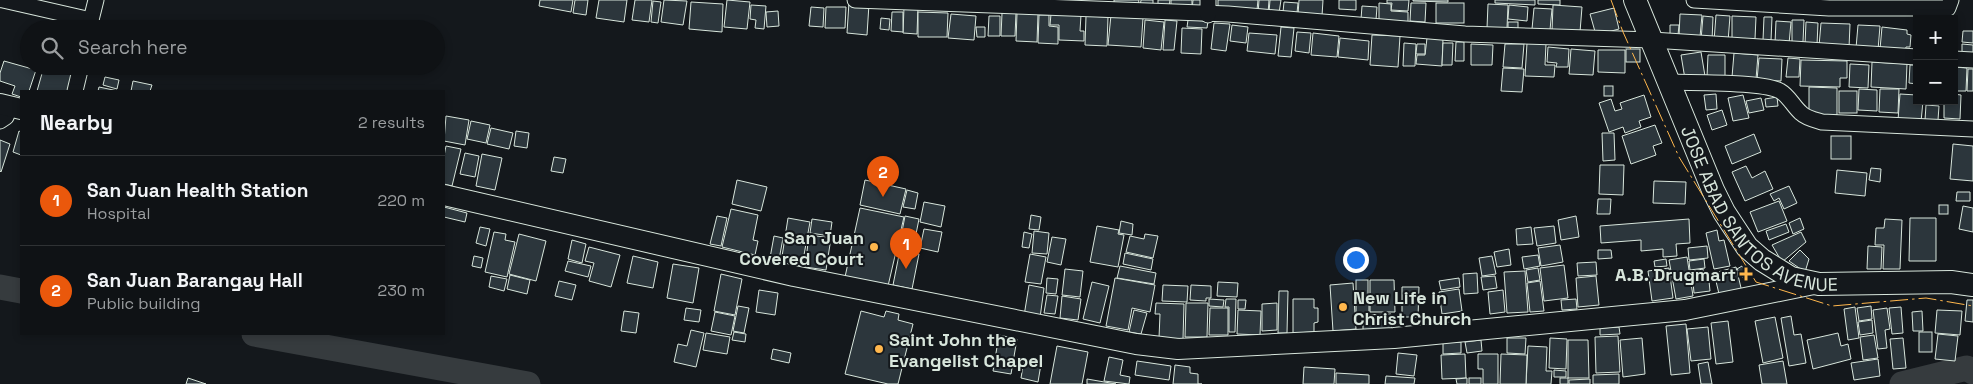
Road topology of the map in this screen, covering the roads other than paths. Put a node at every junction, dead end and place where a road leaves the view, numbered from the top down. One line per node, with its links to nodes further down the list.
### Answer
1 (3, 0): 8 (street)
2 (96, 0): 9 (street)
3 (855, 0): 7 (street)
4 (1635, 0): 10 (highway, JOSE ABAD SANTOS AVENUE)
5 (1694, 0): 6 (street)
6 (1951, 0)
7 (1208, 8): 10 (street)
8 (76, 20)
9 (91, 20)
10 (1652, 40): 11 (street); 15 (highway, JOSE ABAD SANTOS AVENUE)
11 (1913, 57)
12 (1958, 59): 13 (street)
13 (1973, 60)
14 (79, 75): 16 (street)
15 (1669, 82): 17 (street); 19 (highway, JOSE ABAD SANTOS AVENUE)
16 (75, 90)
17 (1973, 129)
18 (445, 195): 19 (main road)
19 (1818, 284): 20 (highway, JOSE ABAD SANTOS AVENUE)
20 (1973, 285)

